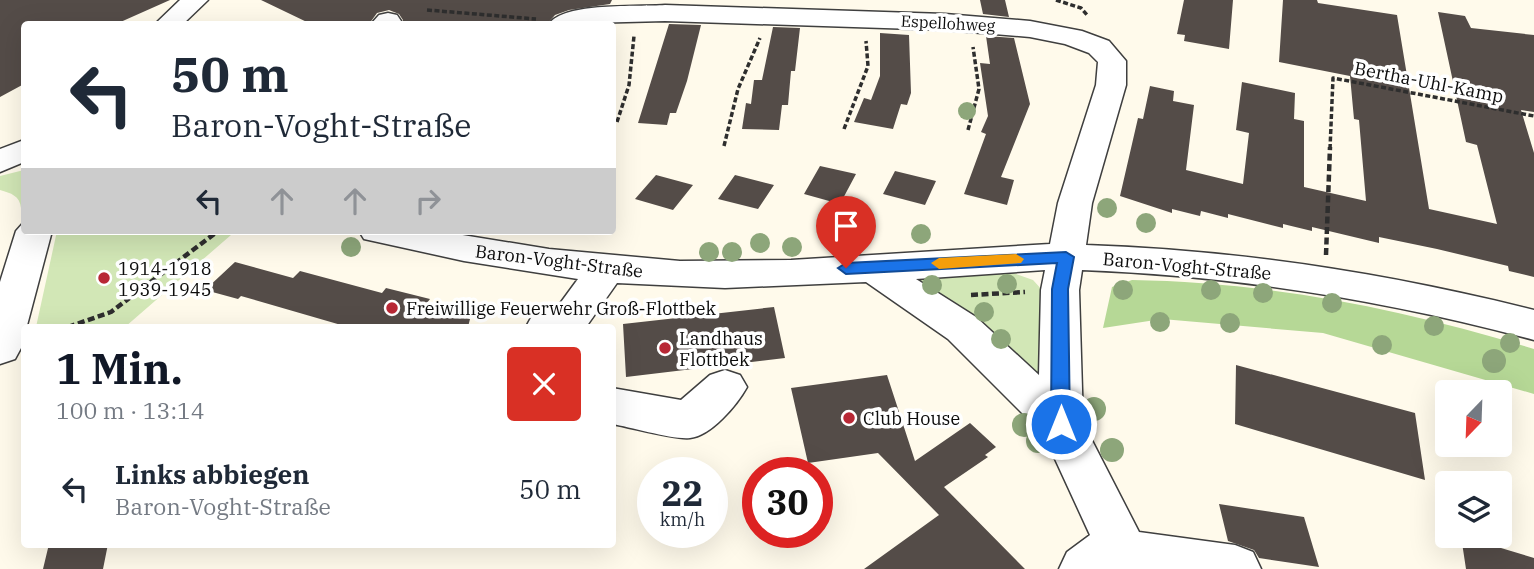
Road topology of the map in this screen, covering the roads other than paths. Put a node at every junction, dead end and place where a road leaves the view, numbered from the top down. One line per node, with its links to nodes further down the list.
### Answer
1 (195, 0): 2 (street)
2 (171, 21)
3 (567, 21): 10 (street, Espellohweg)
4 (0, 137): 5 (street)
5 (21, 147)
6 (21, 150): 7 (street)
7 (0, 162)
8 (33, 235): 15 (street)
9 (397, 235): 12 (street, Baron-Voght-Straße)
10 (1066, 257): 11 (street, Baron-Voght-Straße); 14 (street, Baron-Voght-Straße); 18 (street, Espellohweg)
11 (870, 267): 12 (street, Baron-Voght-Straße); 18 (street)
12 (605, 271): 13 (street)
13 (562, 324)
14 (1534, 326)
15 (0, 348)
16 (725, 387): 17 (street)
17 (616, 407)
18 (1061, 424): 19 (street)
19 (1115, 559): 20 (street)
20 (1235, 569)

